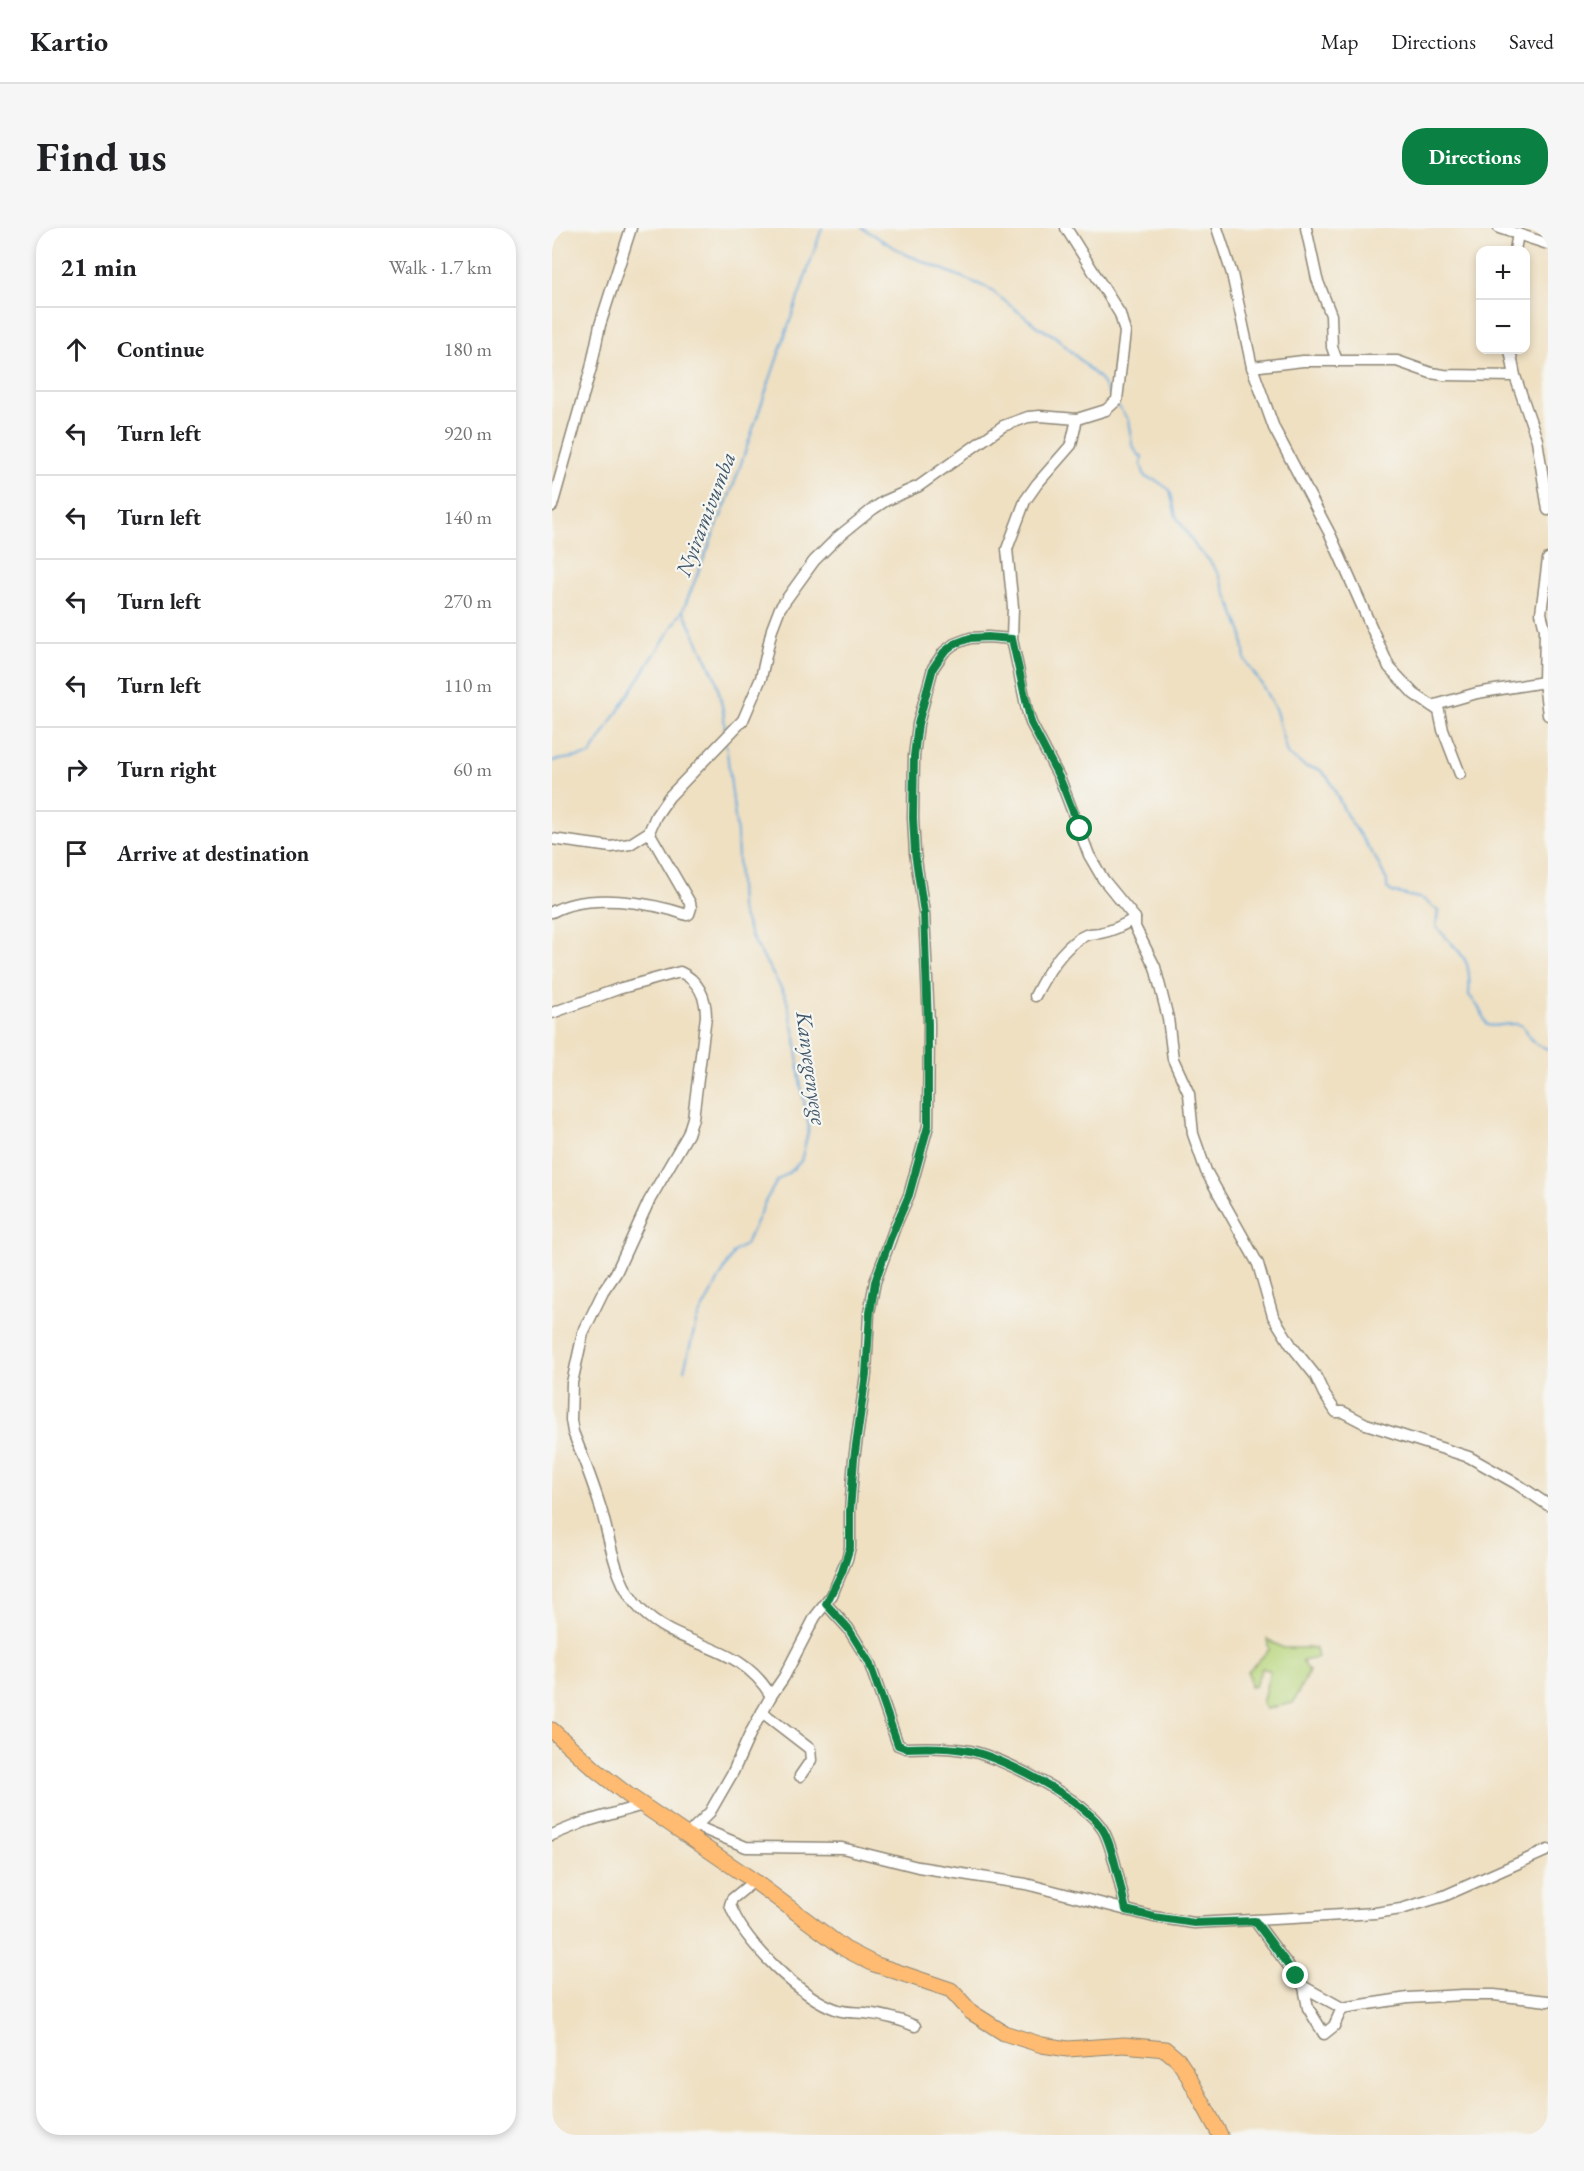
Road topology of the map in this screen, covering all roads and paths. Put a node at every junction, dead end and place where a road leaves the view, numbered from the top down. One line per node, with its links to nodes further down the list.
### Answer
1 (631, 228): 14 (street)
2 (1066, 228): 13 (street)
3 (1217, 228): 11 (street)
4 (1306, 228): 10 (street)
5 (1499, 228): 6 (street)
6 (1518, 234): 7 (street); 8 (street)
7 (1548, 241)
8 (1516, 246)
9 (1511, 354): 12 (street)
10 (1336, 361): 11 (street); 12 (street)
11 (1252, 367): 19 (street)
12 (1515, 376): 15 (street)
13 (1077, 419): 17 (street); 22 (street)
14 (552, 506)
15 (1548, 510)
16 (1548, 559): 18 (street)
17 (1012, 639): 25 (street); 29 (street)
18 (1544, 682): 19 (street); 20 (street)
19 (1432, 706): 21 (street)
20 (1548, 715)
21 (1460, 774)
22 (649, 832): 23 (street); 24 (street)
23 (552, 838)
24 (552, 912)
25 (1135, 918): 26 (street); 28 (street)
26 (1035, 996)
27 (552, 1013): 30 (street)
28 (1548, 1505)
29 (826, 1604): 30 (street); 39 (street)
30 (771, 1696): 31 (street)
31 (762, 1712): 33 (street); 35 (street)
32 (552, 1730): 34 (highway)
33 (800, 1776)
34 (644, 1805): 35 (highway); 36 (street)
35 (692, 1831): 38 (highway); 39 (street)
36 (552, 1835)
37 (1548, 1850): 40 (street)
38 (754, 1881): 44 (street); 45 (highway)
39 (1126, 1910): 40 (street)
40 (1255, 1921): 41 (street)
41 (1304, 1987): 43 (street); 43 (street)
42 (1548, 2001): 43 (street)
43 (1342, 2008)
44 (915, 2026)
45 (1220, 2135)

